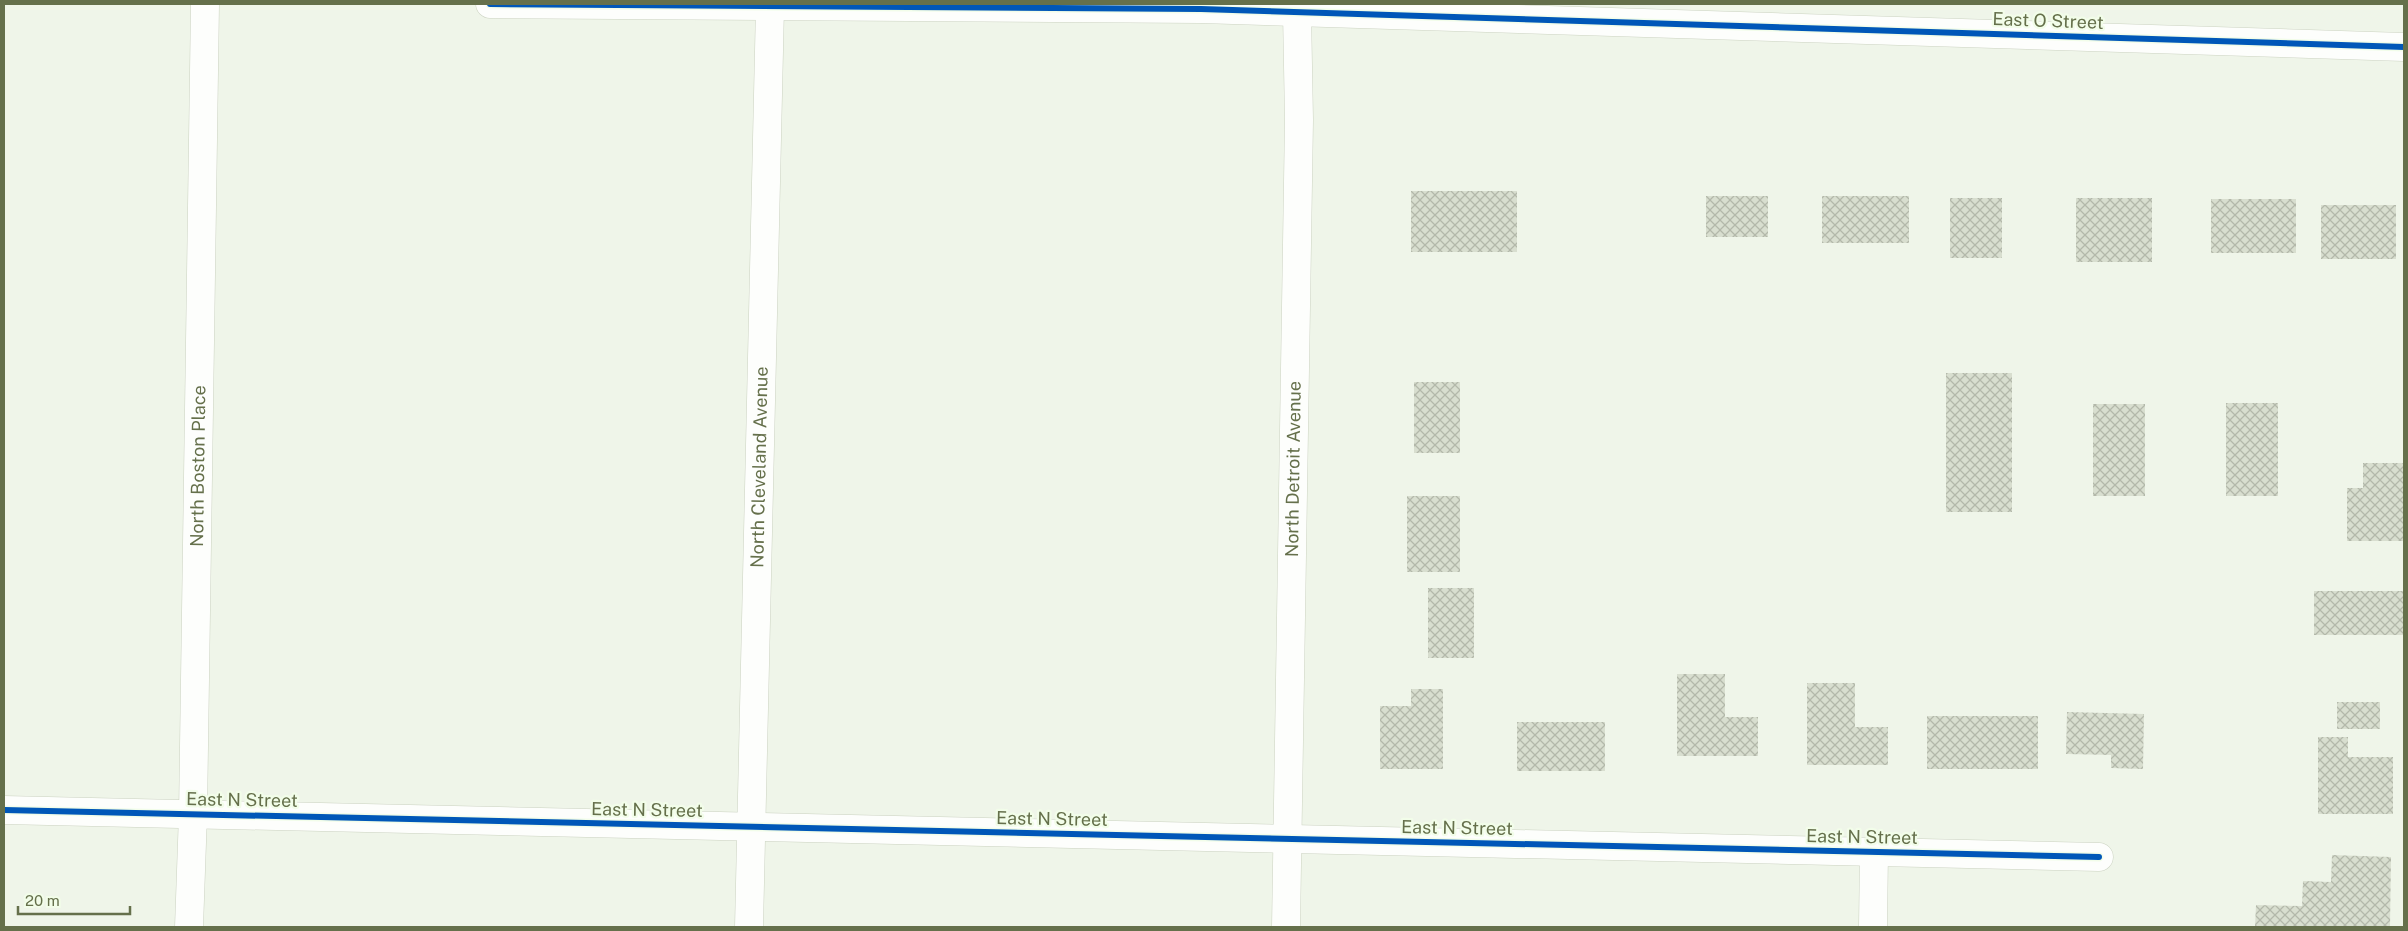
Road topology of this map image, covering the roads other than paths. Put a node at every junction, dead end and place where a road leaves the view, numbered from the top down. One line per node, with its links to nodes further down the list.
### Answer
1 (205, 4): 7 (street, North Boston Place)
2 (490, 4): 3 (street, East O Street)
3 (770, 6): 4 (street, East O Street); 8 (street, North Cleveland Avenue)
4 (1297, 12): 5 (street, East O Street); 9 (street, North Detroit Avenue)
5 (2404, 47)
6 (4, 810): 7 (street, East N Street)
7 (193, 814): 8 (street, East N Street); 12 (street, North Boston Place)
8 (752, 827): 9 (street, East N Street); 13 (street, North Cleveland Avenue)
9 (1288, 839): 10 (street, East N Street); 14 (street, North Detroit Avenue)
10 (1874, 852): 11 (street, East N Street); 15 (street)
11 (2099, 857)
12 (189, 927)
13 (749, 927)
14 (1286, 927)
15 (1873, 927)

